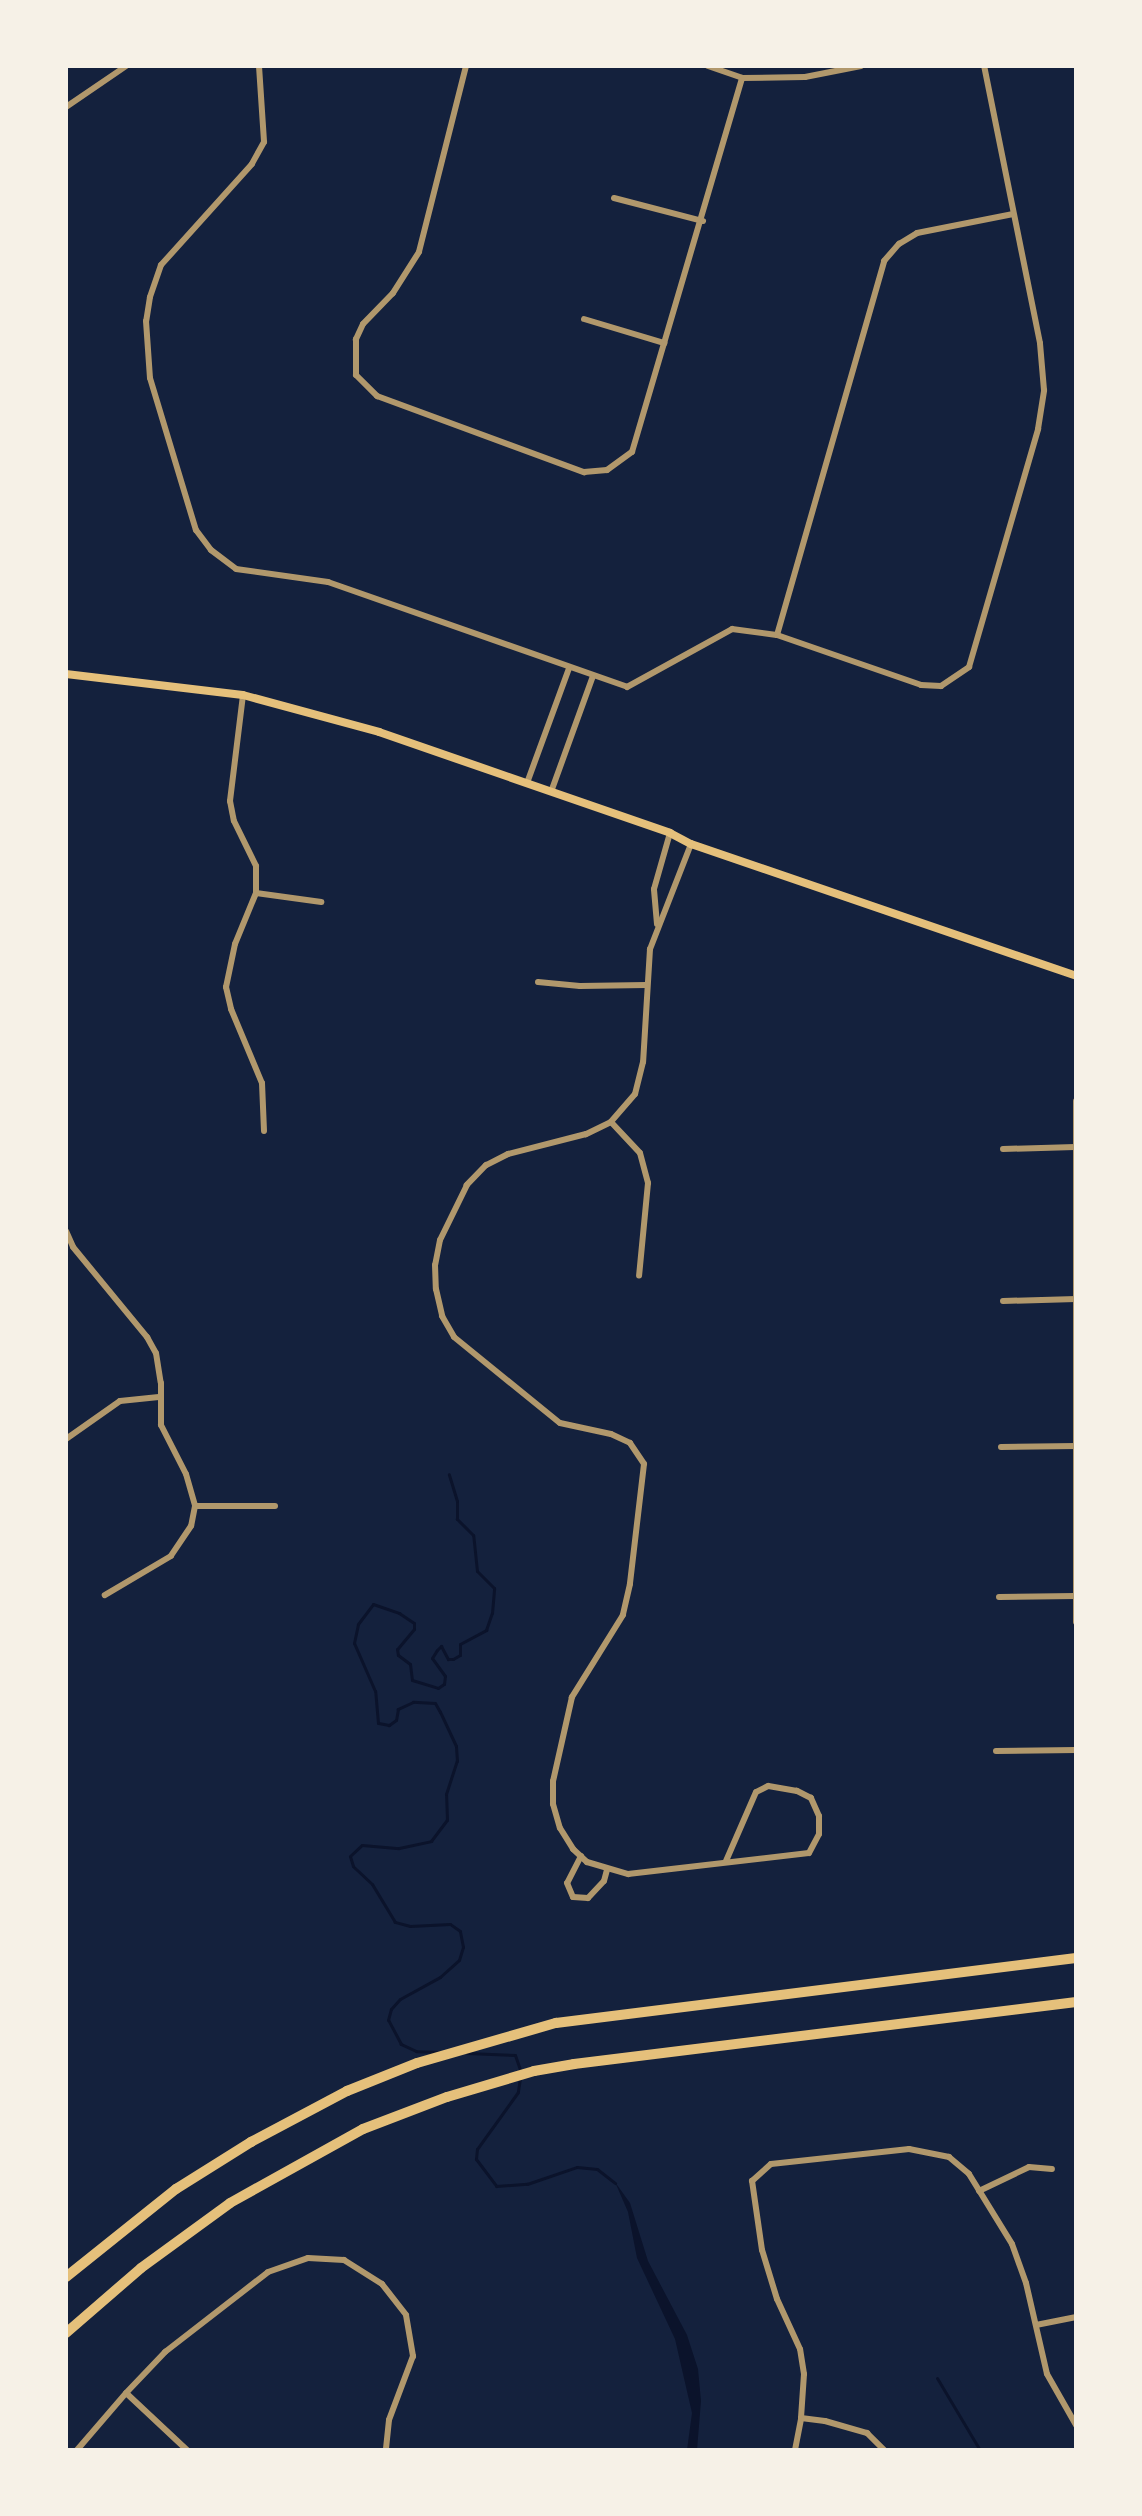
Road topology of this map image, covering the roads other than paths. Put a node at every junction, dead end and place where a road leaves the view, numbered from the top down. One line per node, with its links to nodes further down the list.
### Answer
1 (126, 66): 8 (street)
2 (259, 66): 15 (street)
3 (466, 66): 13 (street)
4 (708, 66): 7 (street)
5 (861, 66): 7 (street)
6 (984, 66): 10 (street)
7 (742, 78): 11 (street)
8 (66, 107)
9 (614, 198): 11 (street)
10 (1013, 214): 14 (street); 14 (street)
11 (703, 221): 13 (street)
12 (584, 319): 13 (street)
13 (664, 343)
14 (777, 635): 17 (street)
15 (569, 668): 17 (street); 19 (street)
16 (66, 674): 18 (main road)
17 (593, 676): 20 (street)
18 (243, 695): 19 (main road); 23 (street)
19 (527, 783): 20 (main road)
20 (551, 792): 21 (main road)
21 (670, 833): 22 (main road); 25 (street)
22 (691, 844): 25 (street); 26 (main road)
23 (256, 893): 24 (street); 31 (street)
24 (321, 902)
25 (657, 928): 28 (street)
26 (1076, 976)
27 (538, 982): 28 (street)
28 (646, 985): 30 (street)
29 (1076, 1101): 32 (street)
30 (611, 1122): 36 (street); 51 (street)
31 (264, 1131)
32 (1075, 1147): 33 (street); 37 (street)
33 (1003, 1149)
34 (66, 1231): 35 (street)
35 (69, 1250): 39 (street)
36 (639, 1276)
37 (1076, 1299): 38 (street); 41 (street)
38 (1003, 1301)
39 (159, 1397): 40 (street); 43 (street)
40 (66, 1439)
41 (1076, 1446): 42 (street); 46 (street)
42 (1001, 1447)
43 (195, 1506): 44 (street); 45 (street)
44 (275, 1506)
45 (105, 1595)
46 (1075, 1596): 47 (street); 48 (street)
47 (999, 1597)
48 (1076, 1622)
49 (1076, 1750): 50 (street)
50 (996, 1751)
51 (581, 1856): 53 (street); 53 (street)
52 (726, 1861): 52 (street); 53 (street)
53 (607, 1870)
54 (1076, 1958): 58 (highway)
55 (1074, 2002): 59 (highway)
56 (1052, 2169): 57 (street)
57 (979, 2191): 61 (street); 65 (street)
58 (66, 2277)
59 (97, 2304): 62 (highway); 63 (highway)
60 (1076, 2317): 61 (street)
61 (1036, 2325): 66 (street)
62 (66, 2333)
63 (66, 2340)
64 (126, 2393): 67 (street); 68 (street); 69 (street)
65 (801, 2418): 70 (street); 71 (street)
66 (1076, 2425)
67 (77, 2450)
68 (187, 2450)
69 (386, 2450)
70 (795, 2450)
71 (884, 2450)

